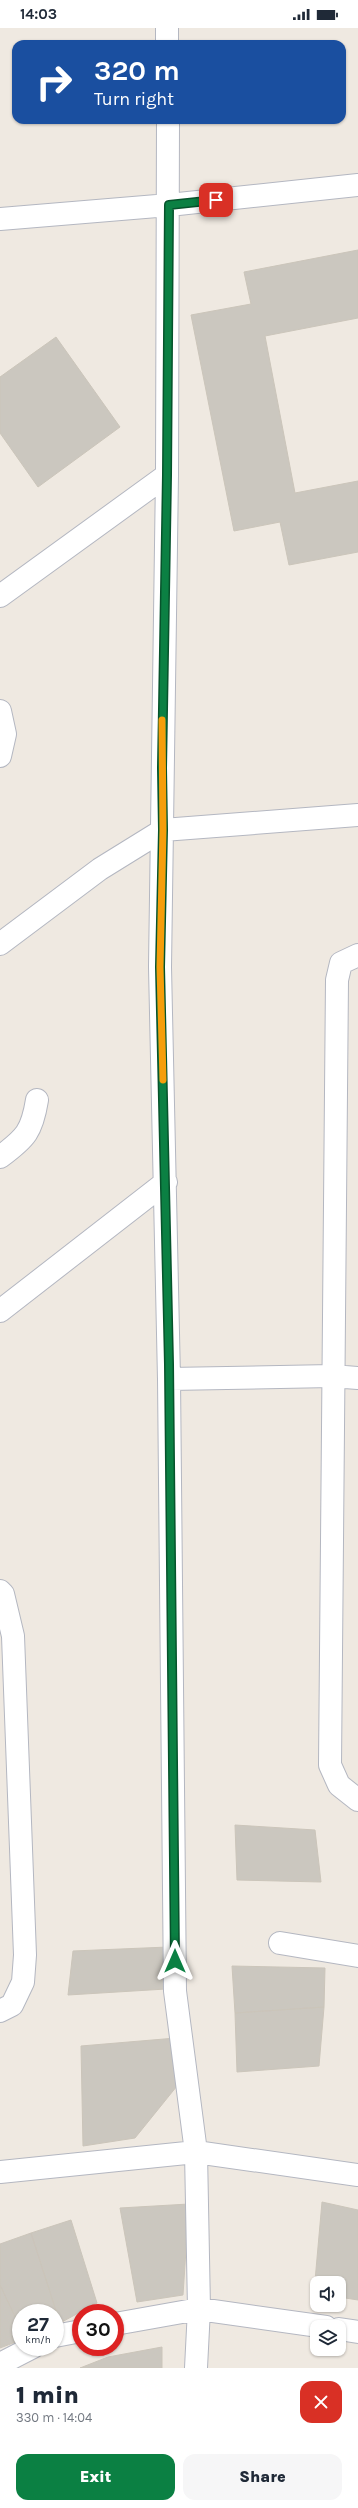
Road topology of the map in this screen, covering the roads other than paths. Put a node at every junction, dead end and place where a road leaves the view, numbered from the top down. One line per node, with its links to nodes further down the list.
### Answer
1 (167, 28): 2 (street)
2 (167, 40)
3 (168, 124): 5 (street)
4 (358, 185): 5 (street)
5 (169, 205): 6 (street); 7 (street)
6 (0, 219)
7 (167, 475): 8 (street); 12 (street)
8 (0, 596)
9 (0, 711): 10 (street)
10 (0, 756)
11 (358, 816): 12 (street)
12 (163, 830): 13 (street); 17 (street)
13 (0, 944)
14 (358, 955): 19 (street)
15 (38, 1100): 16 (street)
16 (0, 1157)
17 (166, 1182): 18 (street); 21 (street)
18 (0, 1311)
19 (332, 1376): 20 (street); 21 (street); 23 (street)
20 (358, 1378)
21 (169, 1379): 27 (street)
22 (0, 1591): 26 (street)
23 (358, 1800)
24 (280, 1943): 25 (street)
25 (358, 1956)
26 (0, 2011)
27 (196, 2152): 28 (street); 29 (street); 30 (street)
28 (1, 2172)
29 (358, 2175)
30 (199, 2309): 31 (street); 32 (street); 37 (street)
31 (124, 2322)
32 (310, 2325)
33 (346, 2330): 34 (street)
34 (358, 2332)
35 (16, 2356): 36 (street)
36 (0, 2364)
37 (196, 2368)

